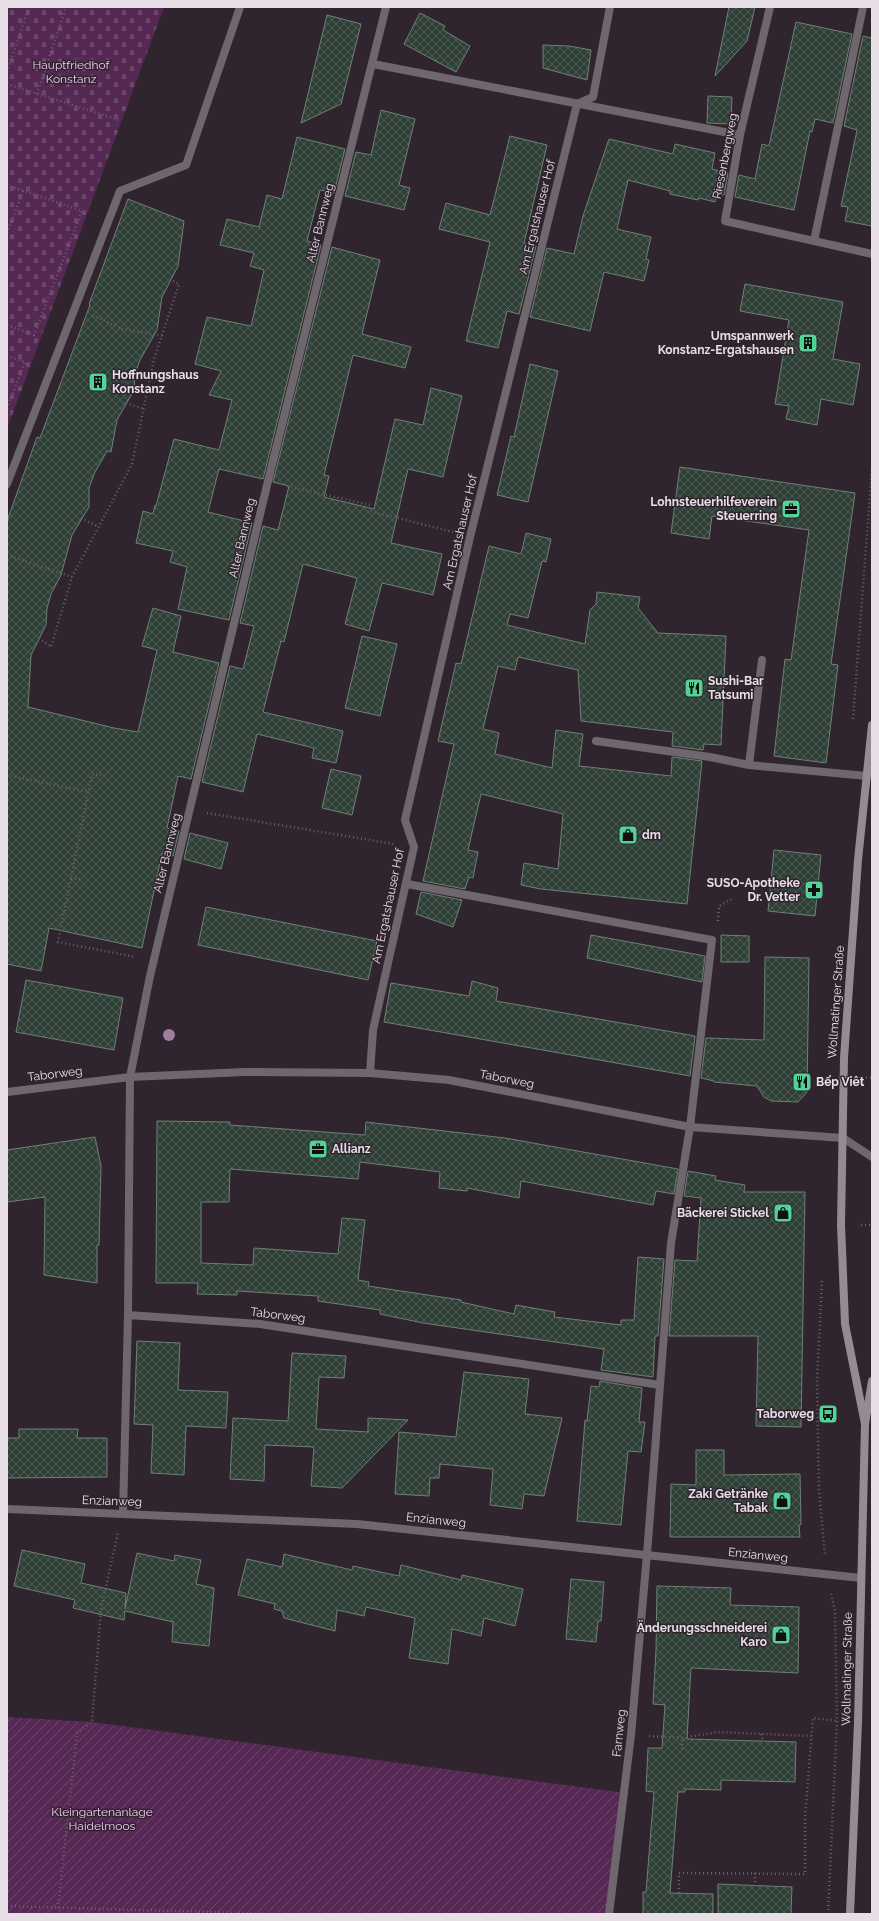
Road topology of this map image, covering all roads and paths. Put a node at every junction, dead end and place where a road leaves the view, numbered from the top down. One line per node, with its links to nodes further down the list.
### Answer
1 (29, 7): 9 (path)
2 (66, 7): 11 (path)
3 (240, 7): 21 (street)
4 (386, 7): 8 (street, Alter Bannweg)
5 (610, 7): 12 (street)
6 (770, 7): 14 (street, Riesenbergweg)
7 (863, 7): 18 (street)
8 (373, 64): 12 (street); 29 (street, Alter Bannweg)
9 (7, 72)
10 (7, 84): 11 (path)
11 (37, 94): 13 (path)
12 (577, 104): 14 (street); 33 (street, Am Ergatshauser Hof)
13 (119, 120)
14 (740, 135): 18 (street, Riesenbergweg)
15 (7, 185): 16 (path)
16 (22, 191): 17 (path); 22 (path)
17 (7, 233)
18 (814, 241): 19 (street, Riesenbergweg)
19 (872, 254)
20 (171, 280): 23 (path)
21 (77, 306): 23 (path); 30 (street)
22 (7, 325)
23 (163, 336): 27 (path)
24 (7, 356): 26 (path)
25 (126, 404): 27 (path)
26 (7, 408)
27 (144, 409): 32 (path)
28 (872, 466): 39 (path)
29 (268, 481): 33 (path); 46 (street, Alter Bannweg)
30 (7, 484)
31 (81, 518): 32 (path)
32 (99, 527): 35 (path)
33 (470, 537): 47 (street, Am Ergatshauser Hof)
34 (7, 555): 35 (path)
35 (72, 577): 36 (path)
36 (39, 638)
37 (762, 660): 41 (street)
38 (872, 725): 44 (main road, Wollmatinger Straße)
39 (852, 727)
40 (596, 741): 41 (street)
41 (749, 765): 44 (street)
42 (7, 775): 45 (path)
43 (105, 776): 45 (path)
44 (866, 776): 58 (main road, Wollmatinger Straße)
45 (88, 792): 48 (path)
46 (190, 810): 47 (path); 53 (street, Alter Bannweg)
47 (414, 847): 50 (street, Am Ergatshauser Hof)
48 (71, 878): 49 (path); 53 (path)
49 (83, 880)
50 (407, 884): 52 (street); 54 (street, Am Ergatshauser Hof)
51 (732, 898): 52 (path)
52 (712, 940): 57 (street, Farnweg)
53 (153, 961): 55 (street, Alter Bannweg)
54 (370, 1073): 55 (street, Taborweg); 57 (street, Taborweg)
55 (130, 1077): 56 (street, Taborweg); 61 (street)
56 (7, 1092)
57 (690, 1127): 58 (street, Taborweg); 63 (street, Farnweg)
58 (843, 1138): 59 (street, Taborweg); 64 (main road, Wollmatinger Straße)
59 (872, 1157)
60 (822, 1278): 68 (path)
61 (128, 1315): 63 (street, Taborweg); 66 (street)
62 (872, 1381): 64 (main road, Wollmatinger Straße)
63 (660, 1385): 67 (street, Farnweg)
64 (865, 1424): 69 (main road, Wollmatinger Straße)
65 (7, 1509): 66 (street, Enzianweg)
66 (123, 1513): 67 (street, Enzianweg); 82 (path)
67 (646, 1554): 68 (street, Enzianweg); 73 (street, Farnweg)
68 (827, 1574): 69 (street, Enzianweg); 70 (path)
69 (861, 1578): 71 (main road, Wollmatinger Straße)
70 (837, 1721): 71 (path); 74 (path); 86 (path)
71 (858, 1723): 87 (main road, Wollmatinger Straße)
72 (761, 1734): 74 (path); 75 (path); 76 (path)
73 (631, 1735): 75 (path); 85 (street, Farnweg)
74 (811, 1736): 78 (path)
75 (682, 1738): 77 (path)
76 (763, 1741)
77 (682, 1749)
78 (755, 1873): 79 (path); 80 (path)
79 (755, 1886)
80 (679, 1893)
81 (7, 1906): 82 (path)
82 (58, 1908): 83 (path)
83 (263, 1913): 84 (path)
84 (272, 1914)
85 (609, 1914)
86 (828, 1914)
87 (850, 1914)

